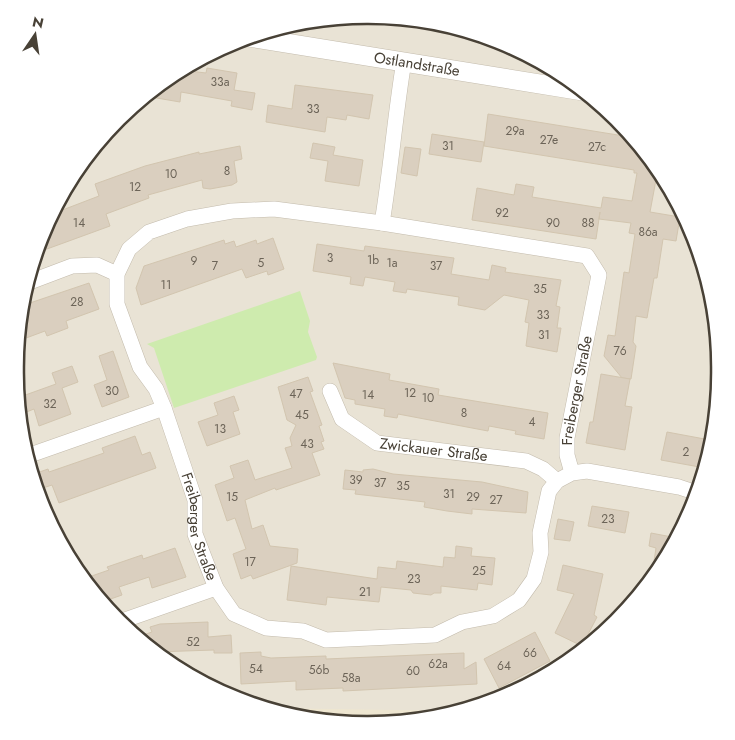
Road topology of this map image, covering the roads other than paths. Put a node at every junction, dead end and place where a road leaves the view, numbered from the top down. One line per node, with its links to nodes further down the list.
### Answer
1 (265, 39): 2 (street, Ostlandstraße)
2 (404, 61): 3 (street, Ostlandstraße); 4 (street)
3 (567, 88)
4 (382, 223): 5 (street, Freiberger Straße); 10 (street, Freiberger Straße)
5 (117, 274): 6 (street); 8 (street, Freiberger Straße)
6 (35, 280)
7 (330, 391): 11 (street, Zwickauer Straße)
8 (164, 408): 9 (street); 13 (street, Freiberger Straße)
9 (33, 454)
10 (572, 473): 11 (street); 12 (street)
11 (557, 481): 13 (street, Freiberger Straße)
12 (690, 491)
13 (216, 588): 14 (street, Freiberger Straße)
14 (127, 619)

